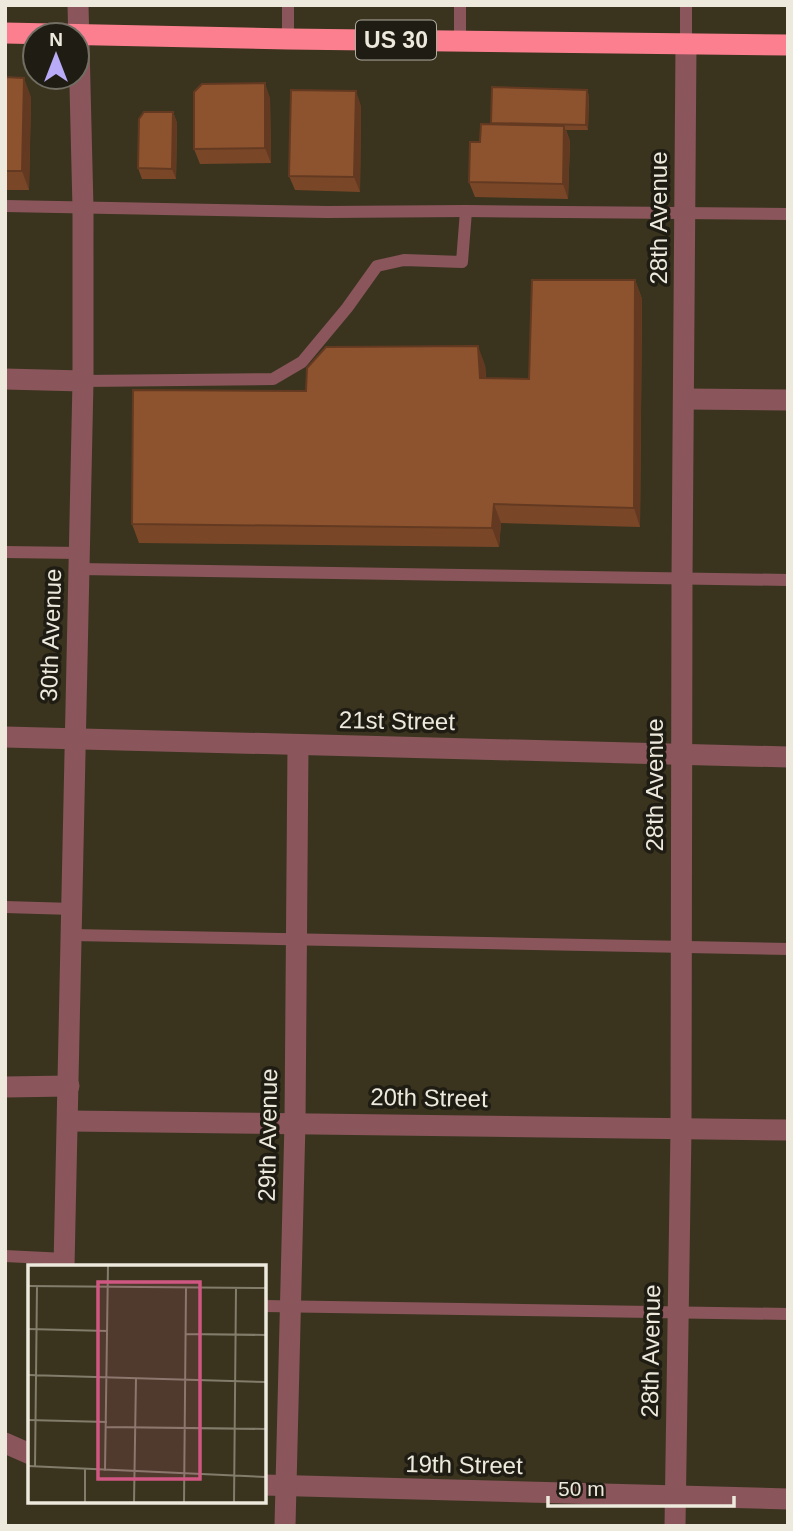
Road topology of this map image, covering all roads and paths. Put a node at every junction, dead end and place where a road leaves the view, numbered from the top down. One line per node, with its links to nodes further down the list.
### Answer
1 (288, 5): 5 (lane)
2 (460, 5): 6 (lane)
3 (686, 5): 7 (lane)
4 (91, 34): 5 (highway, US 30)
5 (288, 39): 6 (highway, US 30)
6 (460, 40): 7 (highway, US 30)
7 (685, 44): 8 (highway, US 30); 13 (street, 28th Avenue)
8 (788, 45)
9 (80, 91): 11 (street, 30th Avenue)
10 (5, 206): 11 (lane)
11 (83, 208): 12 (lane); 16 (street, 30th Avenue)
12 (466, 211): 13 (lane); 16 (lane)
13 (685, 212): 14 (lane); 17 (street, 28th Avenue)
14 (788, 214)
15 (5, 379): 16 (street)
16 (83, 381): 20 (street, 30th Avenue)
17 (685, 399): 18 (street); 21 (street, 28th Avenue)
18 (788, 400)
19 (5, 552): 20 (lane)
20 (79, 561): 21 (lane); 24 (street, 30th Avenue)
21 (682, 578): 22 (lane); 26 (street, 28th Avenue)
22 (788, 580)
23 (5, 737): 24 (street, 21st Street)
24 (75, 738): 25 (street, 21st Street); 29 (street, 30th Avenue)
25 (298, 745): 26 (street, 21st Street); 31 (street, 29th Avenue)
26 (681, 755): 27 (street, 21st Street); 32 (street, 28th Avenue)
27 (788, 757)
28 (5, 907): 29 (lane)
29 (73, 909): 30 (street, 30th Avenue)
30 (72, 935): 31 (lane); 34 (street, 30th Avenue)
31 (297, 938): 32 (lane); 37 (street, 29th Avenue)
32 (680, 947): 33 (lane); 38 (street, 28th Avenue)
33 (788, 949)
34 (69, 1086): 35 (street); 36 (street, 30th Avenue)
35 (5, 1087)
36 (69, 1121): 37 (street, 20th Street); 41 (street, 30th Avenue)
37 (295, 1122): 38 (street, 20th Street); 43 (street, 29th Avenue)
38 (681, 1129): 39 (street, 20th Street); 44 (street, 28th Avenue)
39 (788, 1130)
40 (5, 1256): 41 (lane)
41 (64, 1263)
42 (266, 1306): 43 (lane)
43 (291, 1307): 44 (lane); 48 (street, 29th Avenue)
44 (678, 1311): 45 (lane); 49 (street, 28th Avenue)
45 (788, 1314)
46 (5, 1443): 47 (street)
47 (28, 1453)
48 (275, 1486): 49 (street, 19th Street); 51 (street, 29th Avenue)
49 (675, 1496): 50 (street, 19th Street); 52 (street, 28th Avenue)
50 (788, 1499)
51 (285, 1526)
52 (675, 1526)

